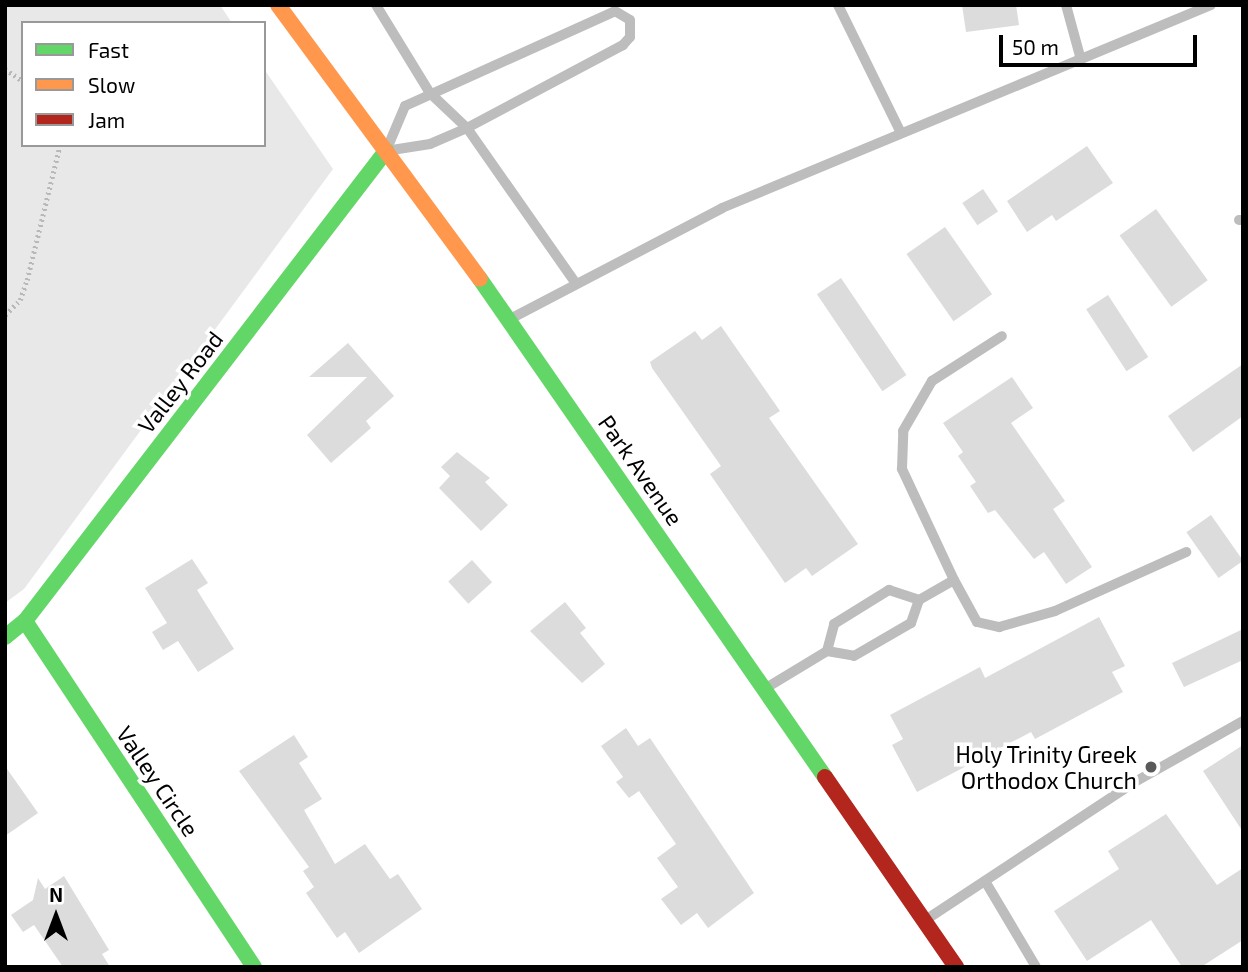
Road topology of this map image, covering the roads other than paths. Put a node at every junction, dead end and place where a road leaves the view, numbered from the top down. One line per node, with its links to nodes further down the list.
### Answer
1 (278, 5): 10 (main road, Park Avenue)
2 (376, 5): 7 (lane)
3 (838, 5): 9 (lane)
4 (1066, 5): 6 (lane)
5 (1211, 5): 6 (lane)
6 (1081, 60): 9 (lane)
7 (430, 93): 8 (lane); 8 (lane); 10 (lane)
8 (467, 128): 10 (lane); 11 (lane)
9 (900, 131): 11 (lane)
10 (386, 151): 12 (main road, Park Avenue); 17 (main road, Valley Road)
11 (574, 281): 12 (lane)
12 (509, 319): 20 (main road, Park Avenue)
13 (1002, 336): 15 (lane)
14 (1186, 552): 15 (lane)
15 (954, 580): 16 (lane)
16 (919, 600): 19 (lane); 19 (lane)
17 (25, 621): 18 (main road, Valley Road); 24 (main road, Valley Circle)
18 (5, 637)
19 (827, 651): 20 (lane)
20 (764, 689): 23 (main road, Park Avenue)
21 (1243, 721): 22 (lane)
22 (985, 881): 23 (lane); 26 (lane)
23 (924, 921): 25 (main road, Park Avenue)
24 (254, 967)
25 (956, 967)
26 (1036, 967)

